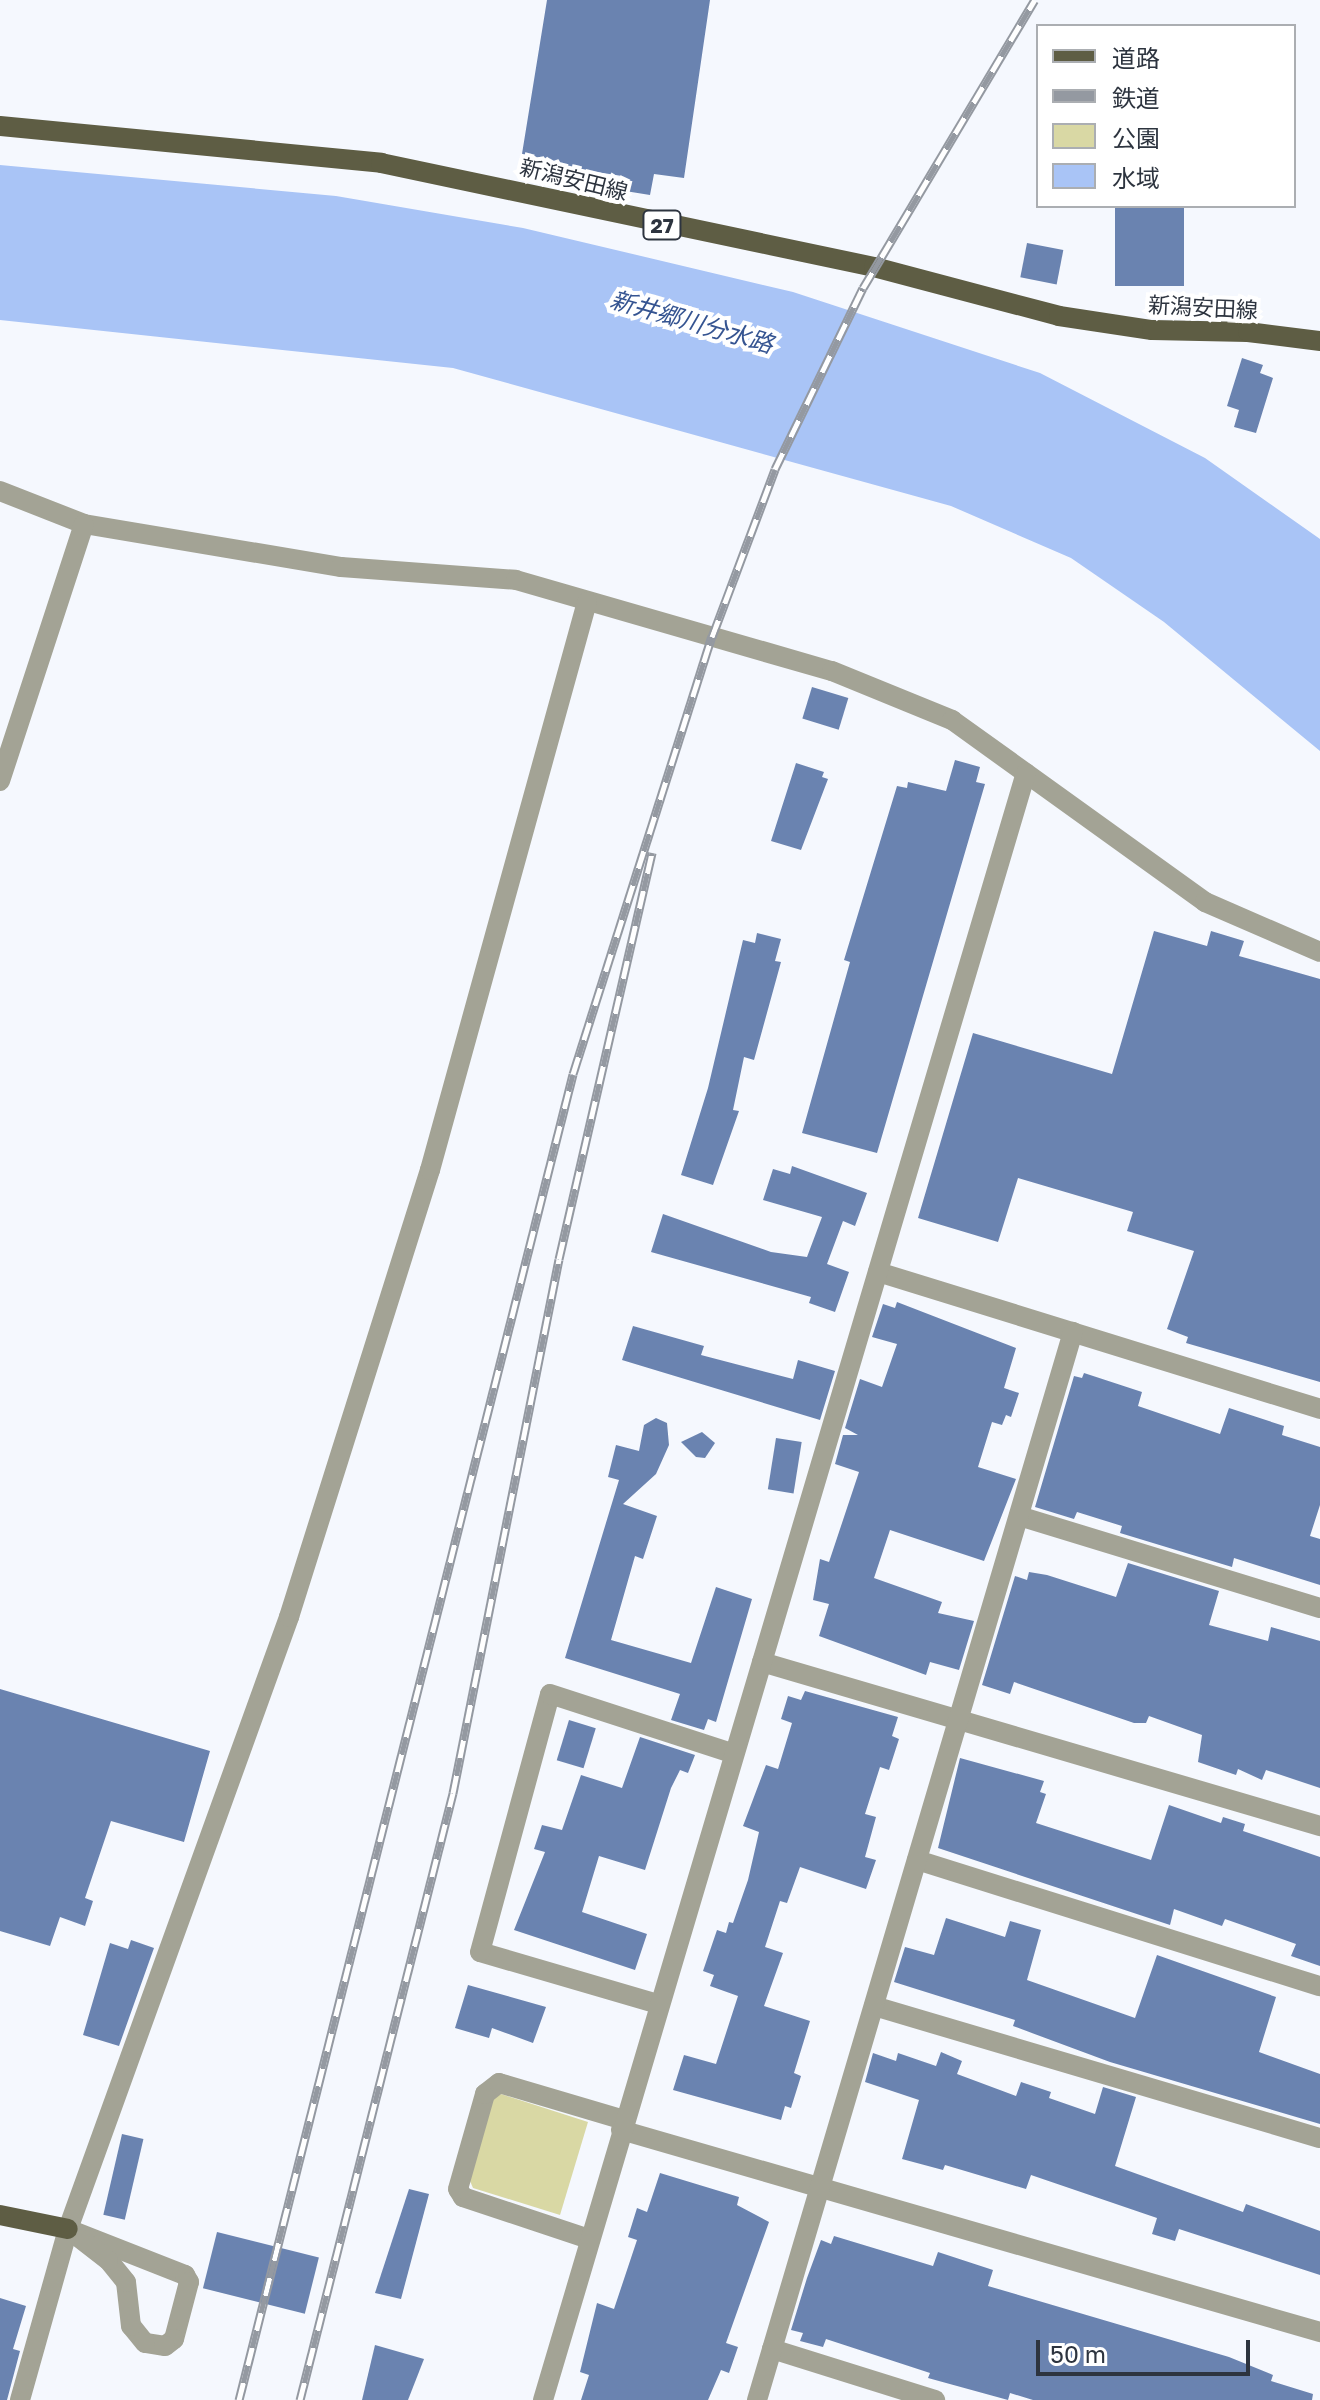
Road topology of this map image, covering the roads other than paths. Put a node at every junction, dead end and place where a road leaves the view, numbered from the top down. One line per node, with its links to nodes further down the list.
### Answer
1 (0, 126): 2 (main road, 新潟安田線 / 27)
2 (1320, 341)
3 (0, 491): 4 (street)
4 (84, 524): 5 (street); 7 (street)
5 (587, 602): 6 (street); 26 (street)
6 (1026, 773): 8 (street); 9 (street)
7 (0, 781)
8 (1320, 952)
9 (878, 1272): 10 (street); 14 (street)
10 (1073, 1332): 11 (street); 12 (street)
11 (1320, 1409)
12 (1019, 1516): 13 (street); 15 (street)
13 (1320, 1608)
14 (762, 1662): 15 (street); 16 (street)
15 (958, 1722): 17 (street); 18 (street)
16 (732, 1753): 20 (street); 20 (street)
17 (1320, 1826)
18 (917, 1860): 19 (street); 21 (street)
19 (1320, 1986)
20 (658, 2004): 22 (street)
21 (874, 2006): 23 (street); 24 (street)
22 (622, 2125): 24 (street); 27 (street); 27 (street)
23 (1320, 2138)
24 (820, 2188): 28 (street); 29 (street)
25 (0, 2215): 26 (main road)
26 (68, 2229): 26 (street); 30 (street)
27 (589, 2239): 31 (street)
28 (1320, 2332)
29 (772, 2349): 32 (street); 33 (street)
30 (20, 2400)
31 (543, 2400)
32 (757, 2400)
33 (935, 2400)

